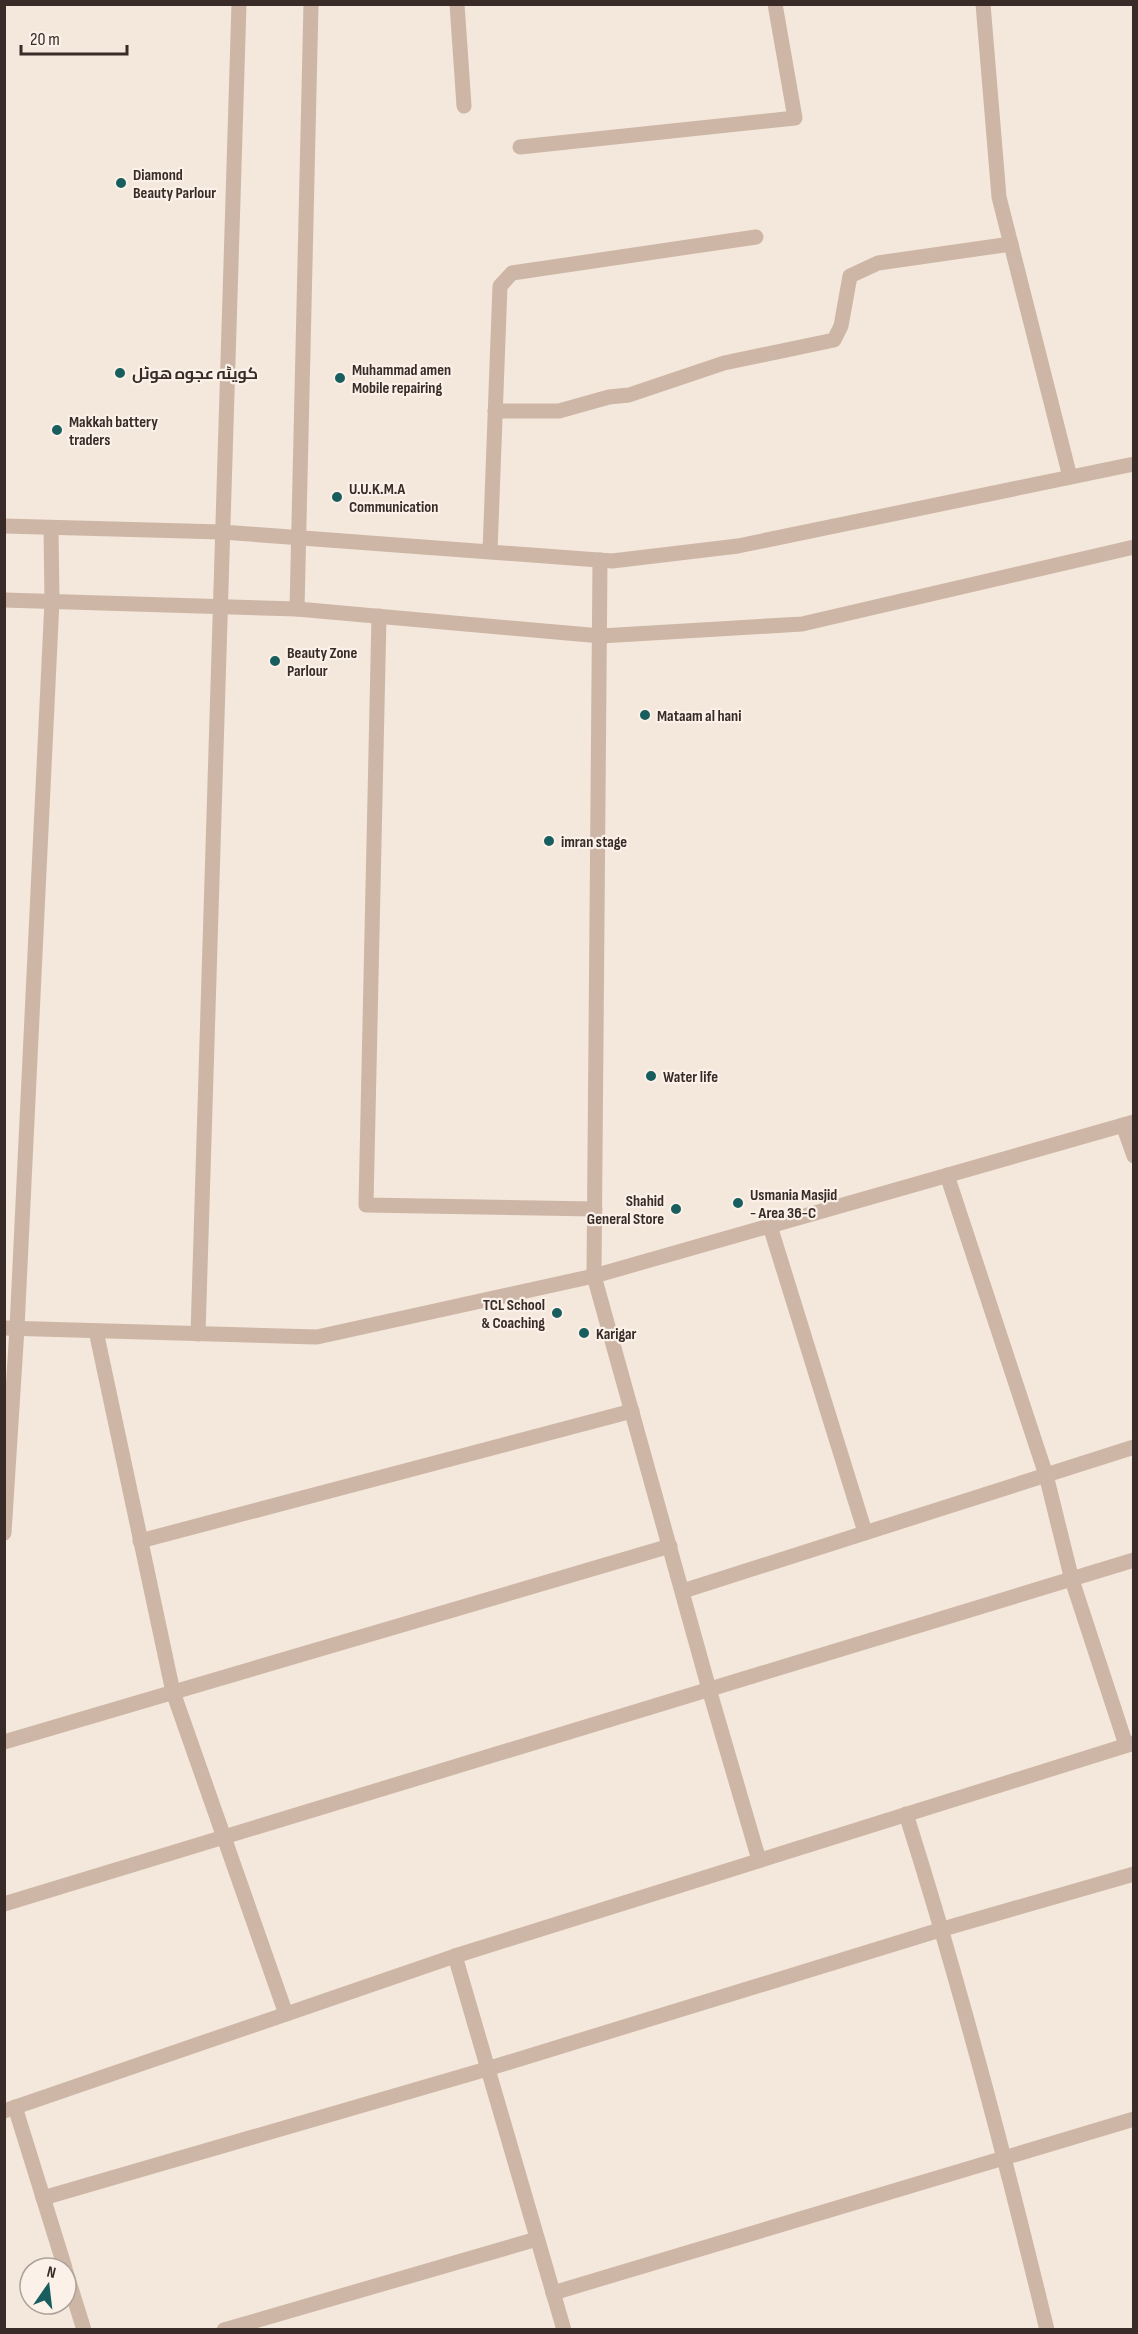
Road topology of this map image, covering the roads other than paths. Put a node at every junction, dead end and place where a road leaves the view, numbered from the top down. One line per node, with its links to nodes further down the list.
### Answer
1 (239, 4): 15 (street)
2 (311, 4): 16 (street)
3 (457, 4): 6 (street)
4 (775, 4): 7 (street)
5 (983, 4): 9 (street)
6 (464, 106)
7 (520, 147)
8 (756, 237): 10 (street)
9 (1011, 244): 10 (street); 12 (street)
10 (495, 411): 18 (street)
11 (1134, 464): 12 (street)
12 (1070, 477): 19 (street)
13 (4, 526): 14 (street)
14 (51, 528): 15 (street); 21 (street)
15 (222, 532): 16 (street); 22 (street)
16 (297, 537): 18 (street); 23 (street)
17 (1134, 547): 25 (street)
18 (490, 551): 19 (street)
19 (600, 560): 25 (street)
20 (4, 600): 21 (street)
21 (52, 601): 22 (street); 32 (street)
22 (221, 605): 23 (street); 34 (street)
23 (297, 609): 24 (street)
24 (379, 616): 25 (street); 29 (street)
25 (601, 636): 29 (street)
26 (1128, 1123): 27 (street); 28 (street)
27 (1134, 1156)
28 (947, 1175): 30 (street); 37 (street)
29 (595, 1209): 31 (street)
30 (770, 1226): 31 (street); 38 (street)
31 (594, 1276): 34 (street); 35 (street)
32 (11, 1328): 33 (street); 39 (street)
33 (96, 1331): 34 (street); 40 (street)
34 (198, 1334)
35 (632, 1411): 40 (street); 41 (street)
36 (1134, 1447): 37 (street)
37 (1046, 1475): 38 (street); 43 (street)
38 (865, 1532): 44 (street)
39 (4, 1533)
40 (140, 1541): 46 (street)
41 (670, 1546): 44 (street); 46 (street)
42 (1134, 1560): 43 (street)
43 (1072, 1580): 45 (street); 48 (street)
44 (683, 1591): 45 (street)
45 (709, 1689): 50 (street); 51 (street)
46 (173, 1692): 47 (street); 50 (street)
47 (4, 1742)
48 (1130, 1744): 49 (street)
49 (906, 1814): 51 (street); 54 (street)
50 (225, 1838): 53 (street); 56 (street)
51 (759, 1860): 55 (street)
52 (1134, 1874): 54 (street)
53 (4, 1904)
54 (942, 1929): 57 (street); 60 (street)
55 (455, 1956): 56 (street); 57 (street)
56 (286, 2014): 58 (street)
57 (487, 2070): 61 (street); 62 (street)
58 (10, 2109): 61 (street)
59 (1134, 2119): 60 (street)
60 (1006, 2159): 64 (street); 67 (street)
61 (43, 2198): 63 (street)
62 (537, 2239): 64 (street); 65 (street)
63 (61, 2256)
64 (553, 2293): 66 (street)
65 (224, 2330)
66 (564, 2330)
67 (1047, 2330)

